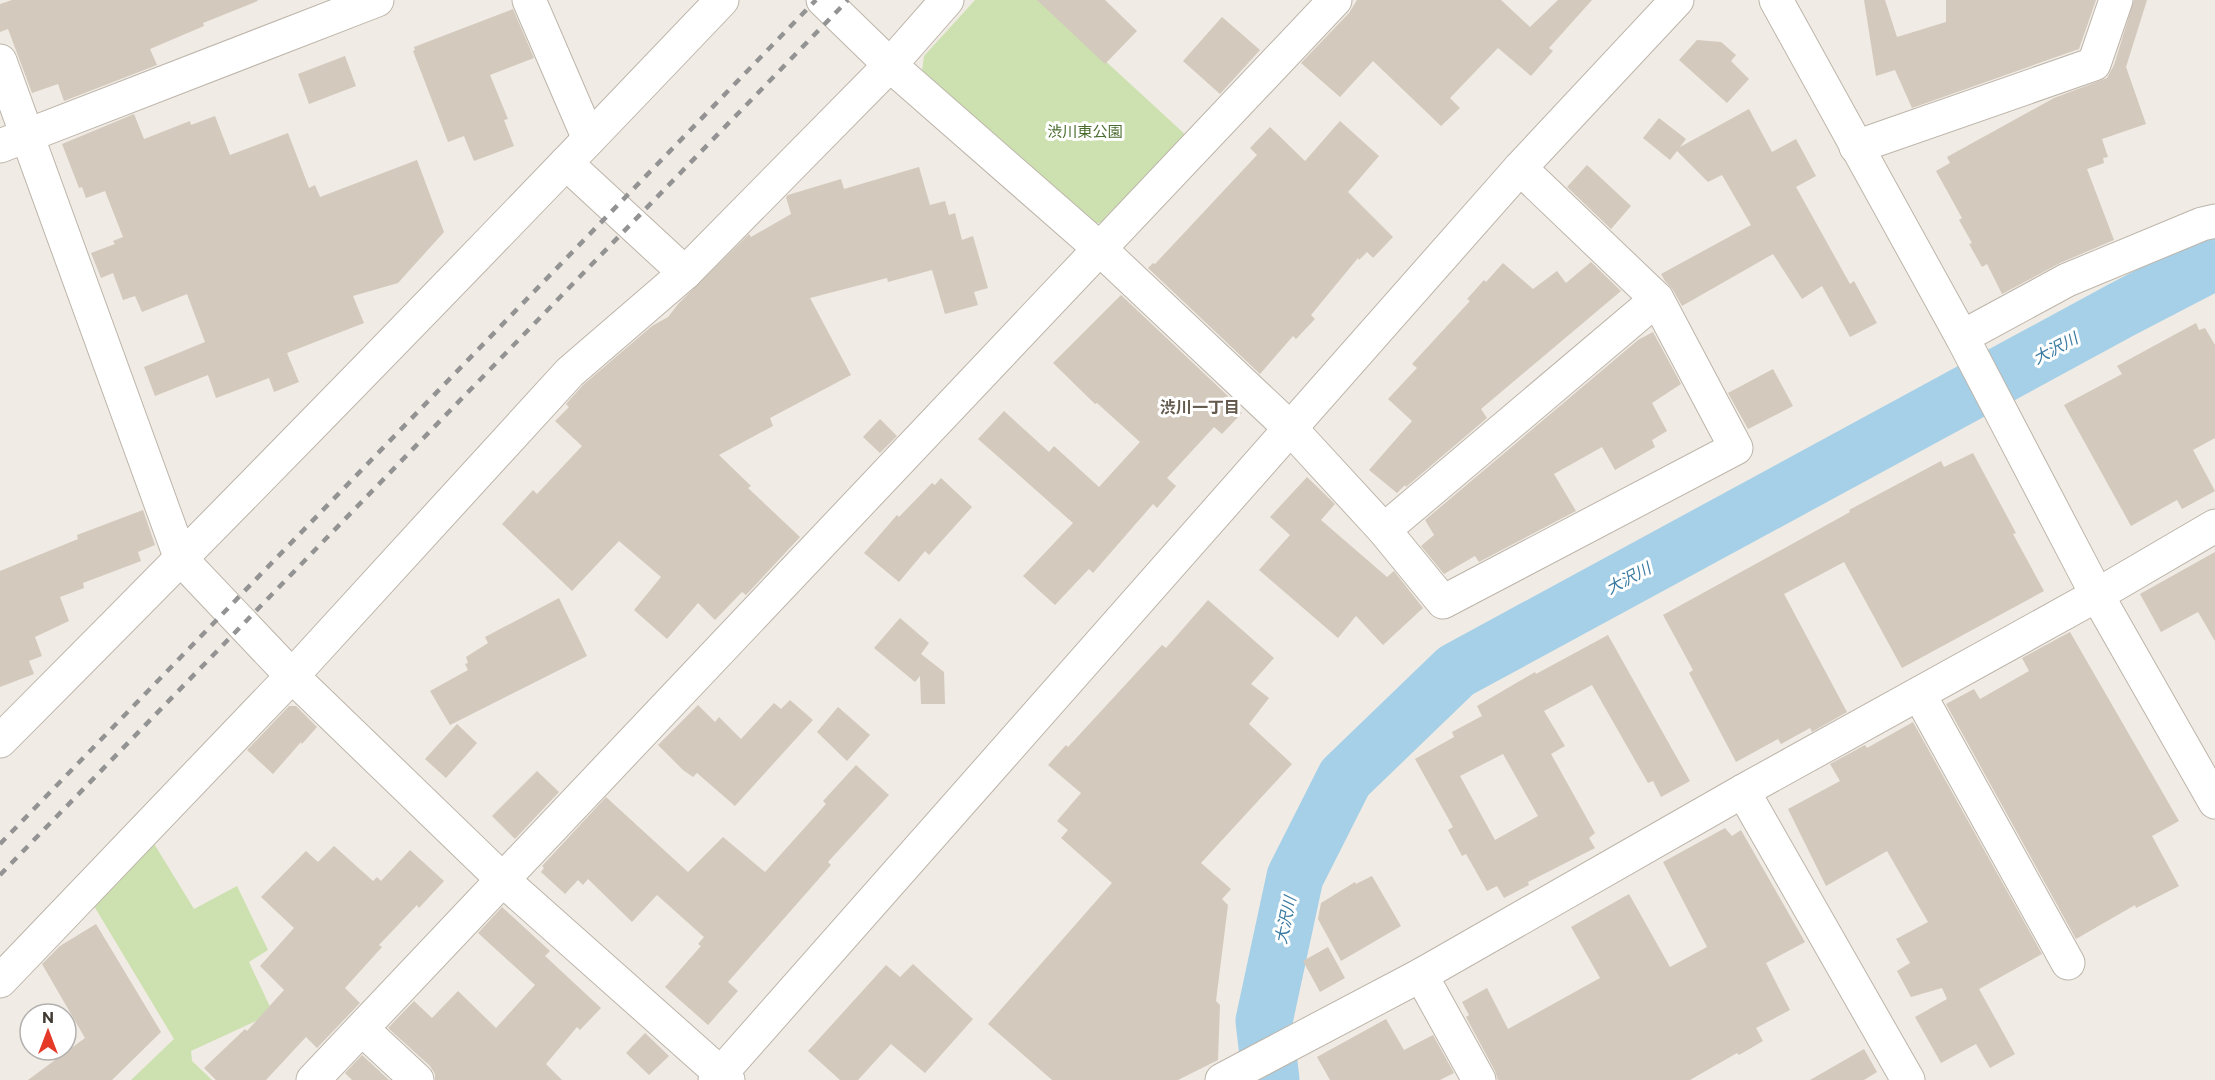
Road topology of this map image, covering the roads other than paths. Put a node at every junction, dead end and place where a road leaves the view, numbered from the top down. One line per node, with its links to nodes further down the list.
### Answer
1 (377, 0): 13 (street)
2 (529, 0): 12 (street)
3 (722, 0): 12 (street)
4 (823, 0): 11 (street)
5 (947, 0): 11 (street)
6 (1335, 0): 18 (street)
7 (1677, 0): 16 (street)
8 (1776, 0): 14 (street)
9 (2116, 0): 14 (street)
10 (0, 61): 13 (street)
11 (890, 65): 18 (street); 19 (street)
12 (589, 139): 15 (street)
13 (14, 141): 25 (street)
14 (1856, 147): 21 (street)
15 (566, 163): 19 (street); 25 (street)
16 (1520, 168): 20 (street); 22 (street)
17 (2215, 221): 21 (street)
18 (1100, 249): 22 (street); 32 (street)
19 (685, 273): 27 (street)
20 (1658, 299): 24 (street); 24 (street)
21 (1965, 342): 26 (street)
22 (1291, 429): 24 (street); 37 (street)
23 (2215, 526): 26 (street)
24 (1384, 530)
25 (182, 559): 27 (street); 29 (street)
26 (2097, 594): 28 (street); 31 (street)
27 (292, 676): 32 (street); 35 (street)
28 (1919, 694): 30 (street); 33 (street)
29 (0, 741)
30 (1743, 791): 34 (street); 42 (street)
31 (2215, 802)
32 (503, 880): 36 (street); 37 (street)
33 (2068, 963)
34 (1421, 975): 38 (street); 41 (street)
35 (0, 981)
36 (362, 1029): 39 (street); 40 (street)
37 (722, 1078)
38 (1228, 1078)
39 (313, 1080)
40 (417, 1080)
41 (1479, 1080)
42 (1908, 1080)

